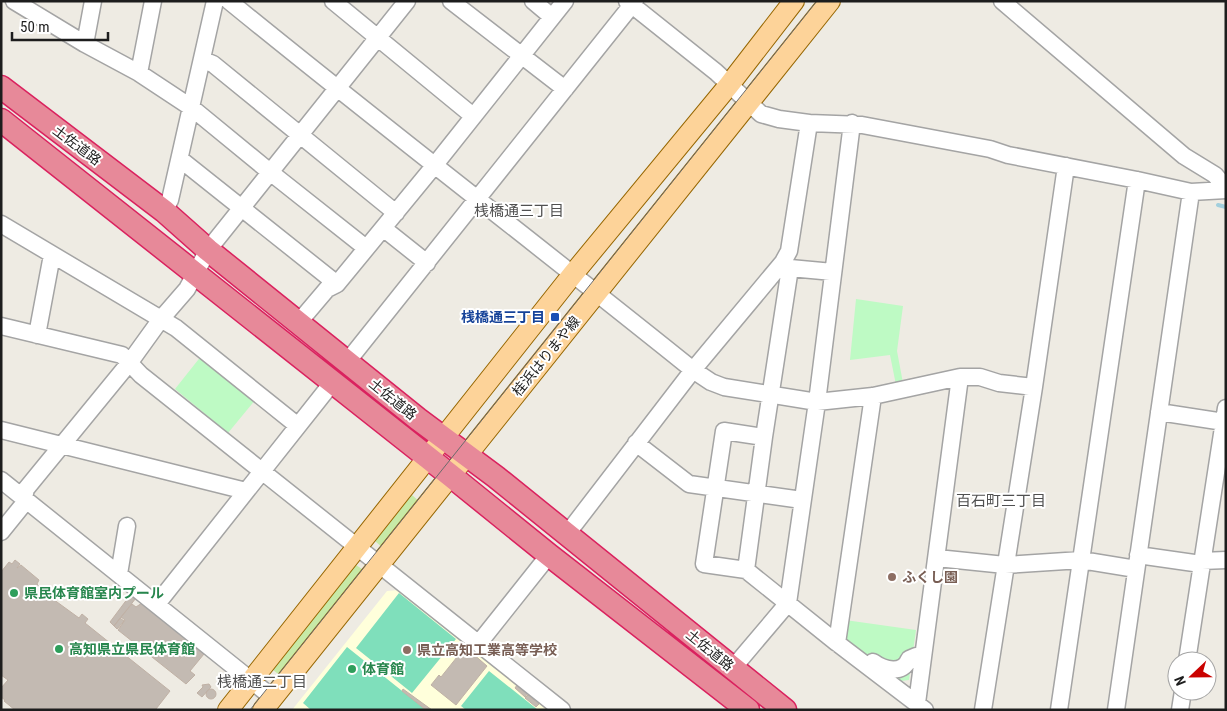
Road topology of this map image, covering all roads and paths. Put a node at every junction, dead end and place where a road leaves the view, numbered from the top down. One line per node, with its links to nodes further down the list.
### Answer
1 (14, 1): 17 (street)
2 (93, 1): 17 (street)
3 (153, 1): 20 (street)
4 (215, 1): 19 (street)
5 (229, 1): 23 (street)
6 (333, 1): 16 (street)
7 (407, 1): 16 (street)
8 (451, 1): 18 (street)
9 (533, 1): 15 (street)
10 (565, 1): 15 (street)
11 (794, 1): 21 (main road, 桂浜はりまや線)
12 (830, 1): 25 (main road, 桂浜はりまや線)
13 (1002, 1): 37 (street)
14 (631, 3): 21 (street); 24 (street)
15 (552, 17): 18 (street)
16 (378, 38): 23 (street); 27 (street)
17 (85, 44): 20 (street)
18 (521, 56): 24 (street); 27 (street)
19 (202, 60): 26 (street); 31 (street)
20 (139, 73): 26 (street)
21 (729, 85): 25 (street); 52 (main road, 桂浜はりまや線)
22 (1, 88): 41 (highway, 土佐道路)
23 (336, 89): 31 (street); 33 (street)
24 (566, 89): 39 (street)
25 (748, 103): 29 (street); 54 (main road, 桂浜はりまや線)
26 (192, 108): 32 (street); 35 (street)
27 (473, 116): 33 (street)
28 (1, 120): 51 (highway, 土佐道路)
29 (808, 123): 30 (street); 49 (street)
30 (852, 124): 34 (street); 50 (street)
31 (300, 134): 35 (street); 42 (street)
32 (180, 159): 40 (street); 41 (street)
33 (434, 166): 39 (street); 42 (street)
34 (1066, 166): 36 (street); 64 (street)
35 (270, 172): 40 (street); 45 (street)
36 (1137, 180): 38 (street); 92 (street)
37 (1226, 189): 38 (street)
38 (1192, 192): 68 (street)
39 (478, 199): 48 (street); 52 (street)
40 (242, 207): 46 (street); 53 (street)
41 (164, 211): 46 (highway, 土佐道路)
42 (396, 212): 44 (street)
43 (1, 224): 47 (street)
44 (383, 228): 45 (street); 48 (street)
45 (366, 248): 53 (street)
46 (208, 250): 51 (street); 56 (highway, 土佐道路)
47 (52, 255): 55 (street); 58 (street)
48 (427, 263): 60 (street)
49 (787, 265): 50 (street); 61 (street); 65 (street)
50 (833, 272): 67 (street)
51 (194, 274): 55 (street); 63 (highway, 土佐道路)
52 (573, 274): 54 (street); 73 (main road, 桂浜はりまや線)
53 (337, 284): 56 (street)
54 (597, 293): 61 (street); 76 (main road, 桂浜はりまや線)
55 (161, 319): 59 (street); 70 (street)
56 (299, 322): 60 (highway, 土佐道路)
57 (1, 326): 58 (street)
58 (37, 335): 59 (street)
59 (130, 362): 75 (street); 78 (street)
60 (347, 362): 73 (highway, 土佐道路)
61 (693, 370): 65 (street); 74 (street)
62 (960, 377): 64 (street); 66 (street); 91 (street)
63 (332, 383): 70 (street); 77 (highway, 土佐道路)
64 (1034, 387): 97 (street)
65 (770, 394): 67 (street); 72 (street)
66 (873, 396): 67 (street); 103 (street)
67 (817, 402): 85 (street)
68 (1159, 412): 69 (street); 94 (street)
69 (1225, 413): 95 (street)
70 (298, 426): 78 (street)
71 (1, 430): 75 (street)
72 (764, 437): 81 (street); 83 (street)
73 (443, 438): 76 (highway, 土佐道路); 77 (main road, 桂浜はりまや線)
74 (636, 443): 81 (street); 88 (street)
75 (62, 445): 82 (street); 84 (street)
76 (466, 455): 79 (main road, 桂浜はりまや線); 88 (highway, 土佐道路)
77 (428, 458): 79 (highway, 土佐道路); 89 (main road, 桂浜はりまや線)
78 (262, 471): 82 (street); 89 (street)
79 (450, 475): 90 (highway, 土佐道路); 96 (main road, 桂浜はりまや線)
80 (1, 480): 84 (street)
81 (715, 488): 83 (street); 98 (street)
82 (246, 491): 100 (street)
83 (756, 494): 85 (street); 98 (street)
84 (24, 499): 87 (street); 99 (street)
85 (802, 500): 101 (street)
86 (127, 526): 99 (street)
87 (1, 532)
88 (567, 534): 107 (highway, 土佐道路)
89 (358, 546): 96 (street); 108 (main road, 桂浜はりまや線)
90 (549, 555): 104 (street); 111 (highway, 土佐道路)
91 (937, 558): 97 (street); 110 (street)
92 (1081, 560): 94 (street); 97 (street); 116 (street)
93 (1226, 560): 95 (street)
94 (1137, 562): 95 (street); 117 (street)
95 (1202, 563): 105 (street)
96 (380, 564): 104 (street); 109 (main road, 桂浜はりまや線)
97 (1005, 564): 115 (street)
98 (746, 570): 101 (street)
99 (119, 574): 100 (street)
100 (157, 604): 108 (street)
101 (788, 604): 103 (street); 107 (street)
102 (848, 630): 106 (street)
103 (837, 643): 110 (street)
104 (479, 644): 113 (street)
105 (1189, 651)
106 (914, 652)
107 (733, 668): 114 (highway, 土佐道路)
108 (252, 680): 109 (street); 112 (main road, 桂浜はりまや線)
109 (268, 704)
110 (921, 706)
111 (745, 709)
112 (228, 710)
113 (562, 710)
114 (785, 710)
115 (983, 710)
116 (1059, 710)
117 (1116, 710)

